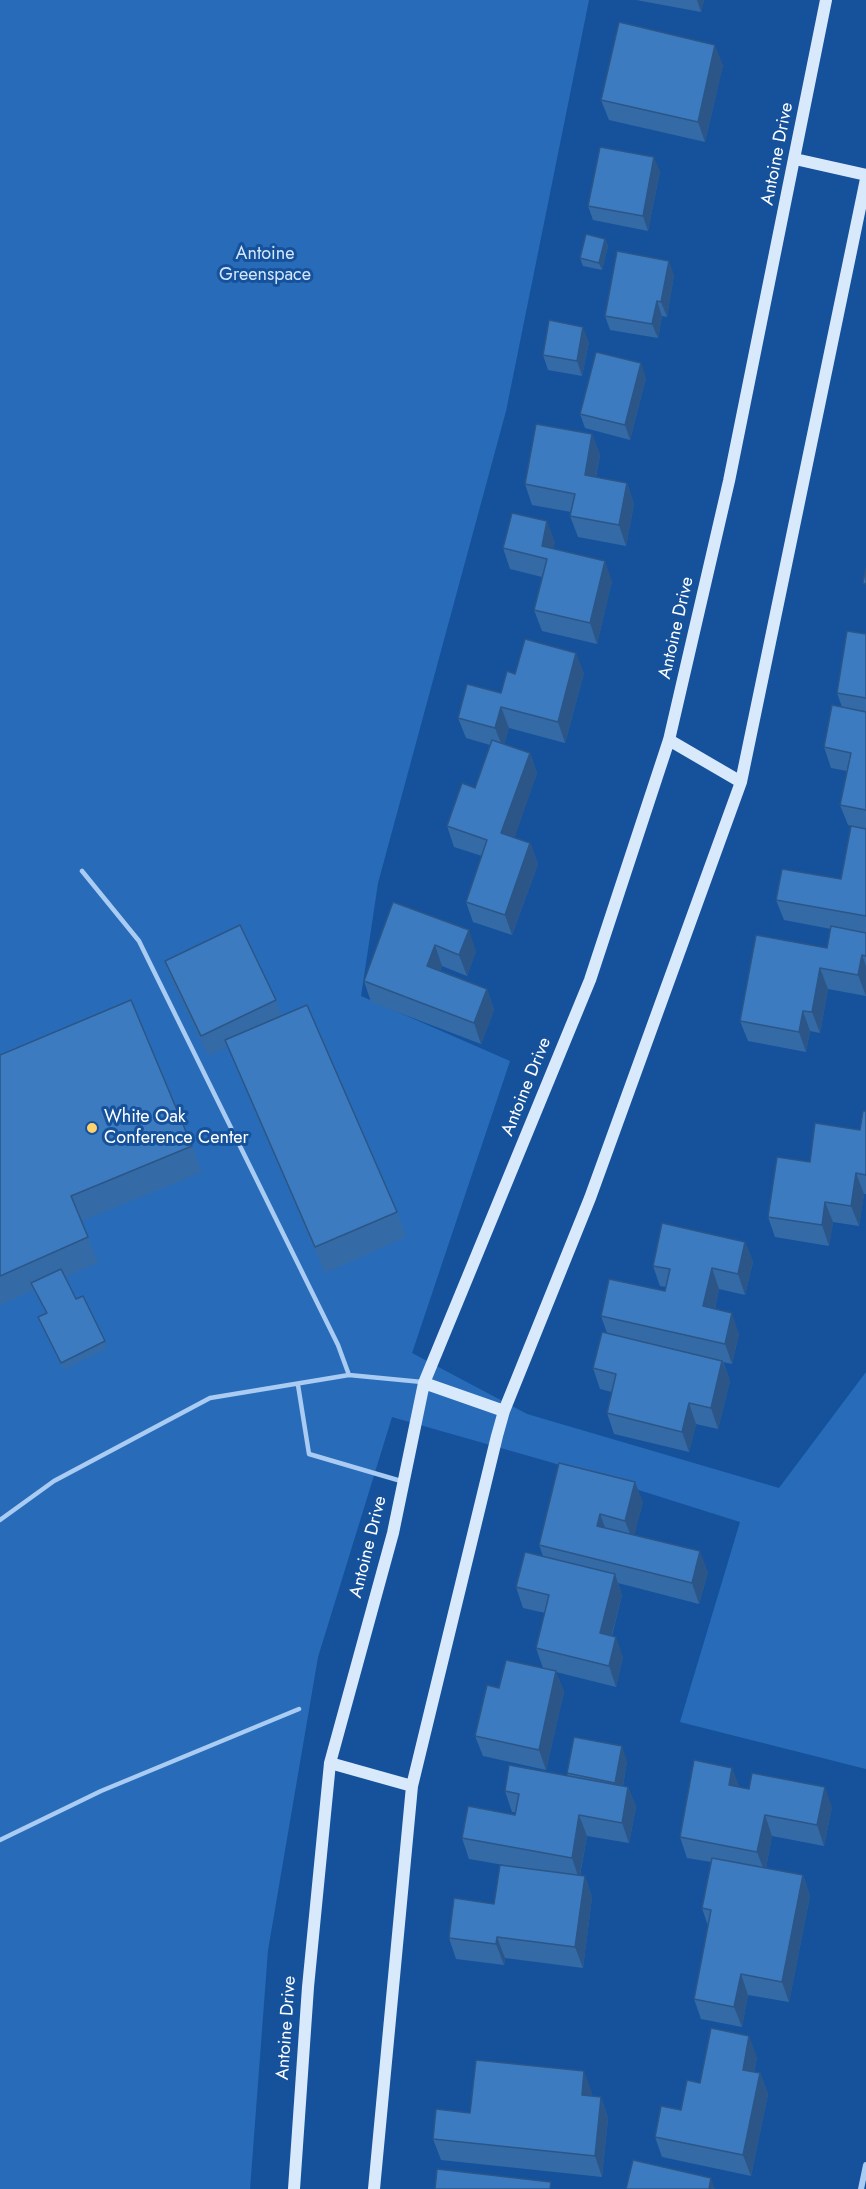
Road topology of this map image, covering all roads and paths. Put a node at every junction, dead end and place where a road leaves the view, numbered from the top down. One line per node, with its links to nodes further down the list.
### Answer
1 (826, 0): 2 (main road, Antoine Drive)
2 (795, 159): 3 (main road); 4 (main road, Antoine Drive)
3 (866, 177): 5 (main road)
4 (669, 740): 5 (main road); 8 (main road, Antoine Drive)
5 (741, 782): 10 (main road)
6 (82, 871): 7 (lane)
7 (349, 1375): 8 (lane); 9 (lane)
8 (424, 1383): 10 (main road); 11 (main road, Antoine Drive)
9 (298, 1384): 11 (lane); 12 (lane)
10 (504, 1411): 15 (main road)
11 (404, 1481): 14 (main road, Antoine Drive)
12 (0, 1520)
13 (300, 1709): 16 (lane)
14 (330, 1763): 15 (main road); 18 (main road, Antoine Drive)
15 (412, 1786): 19 (main road)
16 (0, 1840)
17 (866, 2165): 20 (street)
18 (294, 2189)
19 (374, 2189)
20 (861, 2189)

